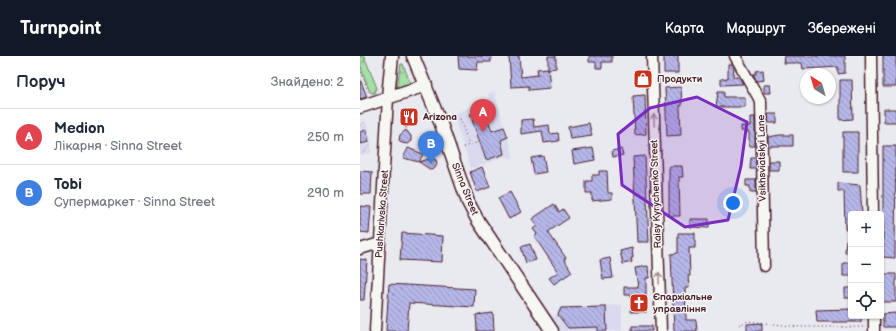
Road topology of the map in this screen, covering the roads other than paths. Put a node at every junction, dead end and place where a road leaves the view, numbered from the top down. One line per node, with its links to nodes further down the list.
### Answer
1 (392, 56): 7 (main road)
2 (413, 56): 6 (main road, Sinna Street)
3 (652, 56): 17 (street, Raisy Kyrychenko Street, one-way to 3)
4 (735, 56): 12 (street, Vsikhsviatskyi Lane)
5 (871, 56): 9 (street)
6 (426, 85): 7 (main road); 16 (main road, Sinna Street)
7 (388, 97): 8 (main road); 10 (street, Pushkarivska Street)
8 (360, 107)
9 (873, 211)
10 (380, 243): 11 (street); 15 (street, Pushkarivska Street)
11 (360, 249)
12 (764, 266)
13 (873, 319): 14 (street)
14 (871, 329)
15 (375, 331)
16 (552, 331)
17 (661, 331)

